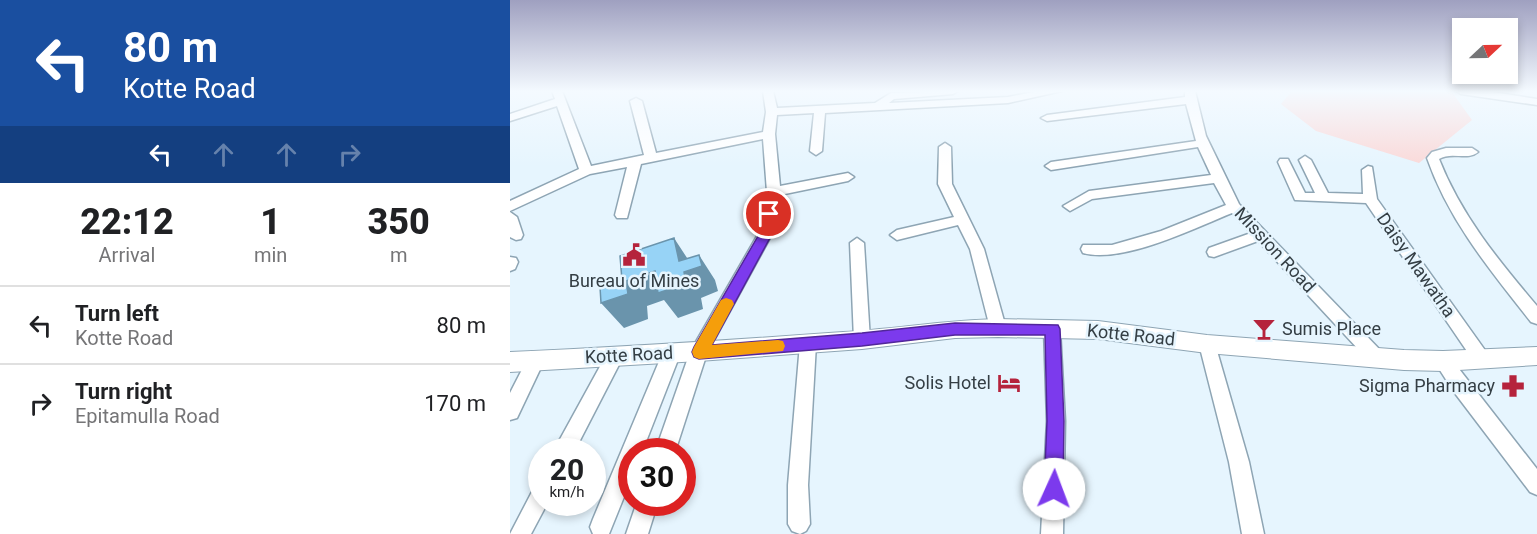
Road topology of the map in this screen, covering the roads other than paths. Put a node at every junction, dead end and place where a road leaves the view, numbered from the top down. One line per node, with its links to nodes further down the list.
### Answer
1 (566, 116): 19 (street)
2 (640, 116): 13 (street)
3 (771, 116): 8 (street)
4 (820, 116): 11 (street)
5 (1054, 116): 7 (street)
6 (1197, 116): 9 (street, Mission Road)
7 (1047, 117)
8 (769, 134): 13 (street); 22 (street)
9 (1204, 143): 17 (street); 21 (street, Mission Road)
10 (945, 147): 30 (street)
11 (816, 151)
12 (1472, 152): 37 (street)
13 (651, 157): 14 (street)
14 (635, 160): 19 (street); 28 (street)
15 (1305, 160): 23 (street)
16 (1284, 162): 23 (street, Daisy Mawatha)
17 (1051, 166)
18 (1368, 170): 24 (street)
19 (586, 171): 25 (street)
20 (848, 177): 22 (street)
21 (1218, 178): 26 (street); 27 (street, Mission Road)
22 (774, 192): 44 (street)
23 (1324, 198): 24 (street, Daisy Mawatha)
24 (1370, 199): 47 (street, Daisy Mawatha)
25 (510, 206)
26 (1070, 206)
27 (1234, 207): 33 (street, Mission Road); 35 (street)
28 (622, 215)
29 (510, 217): 32 (street)
30 (961, 220): 31 (street); 38 (street)
31 (897, 234)
32 (516, 235)
33 (1260, 235): 36 (street); 46 (street, Mission Road)
34 (857, 243): 40 (street)
35 (1088, 249)
36 (1214, 252)
37 (1537, 317)
38 (998, 328): 39 (main road, Kotte Road); 40 (main road, Kotte Road)
39 (1052, 329): 42 (main road, Kotte Road); 64 (street)
40 (862, 340): 41 (main road, Kotte Road)
41 (808, 344): 44 (main road, Kotte Road); 60 (street)
42 (1208, 344): 46 (main road, Kotte Road); 65 (street)
43 (672, 352): 44 (main road, Kotte Road); 45 (main road, Kotte Road); 54 (street)
44 (699, 352): 55 (street)
45 (615, 355): 49 (main road, Kotte Road); 53 (street)
46 (1377, 358): 50 (main road, Kotte Road)
47 (1481, 358): 48 (main road, Kotte Road); 50 (main road, Kotte Road)
48 (1534, 360)
49 (535, 361): 51 (main road, Kotte Road); 52 (street)
50 (1443, 361): 56 (street)
51 (510, 362)
52 (510, 412)
53 (571, 438)
54 (638, 438)
55 (670, 438)
56 (1537, 485)
57 (618, 486): 61 (street)
58 (529, 516): 62 (street)
59 (643, 516): 63 (street)
60 (799, 524)
61 (601, 527)
62 (520, 532)
63 (637, 534)
64 (1052, 534)
65 (1253, 534)

